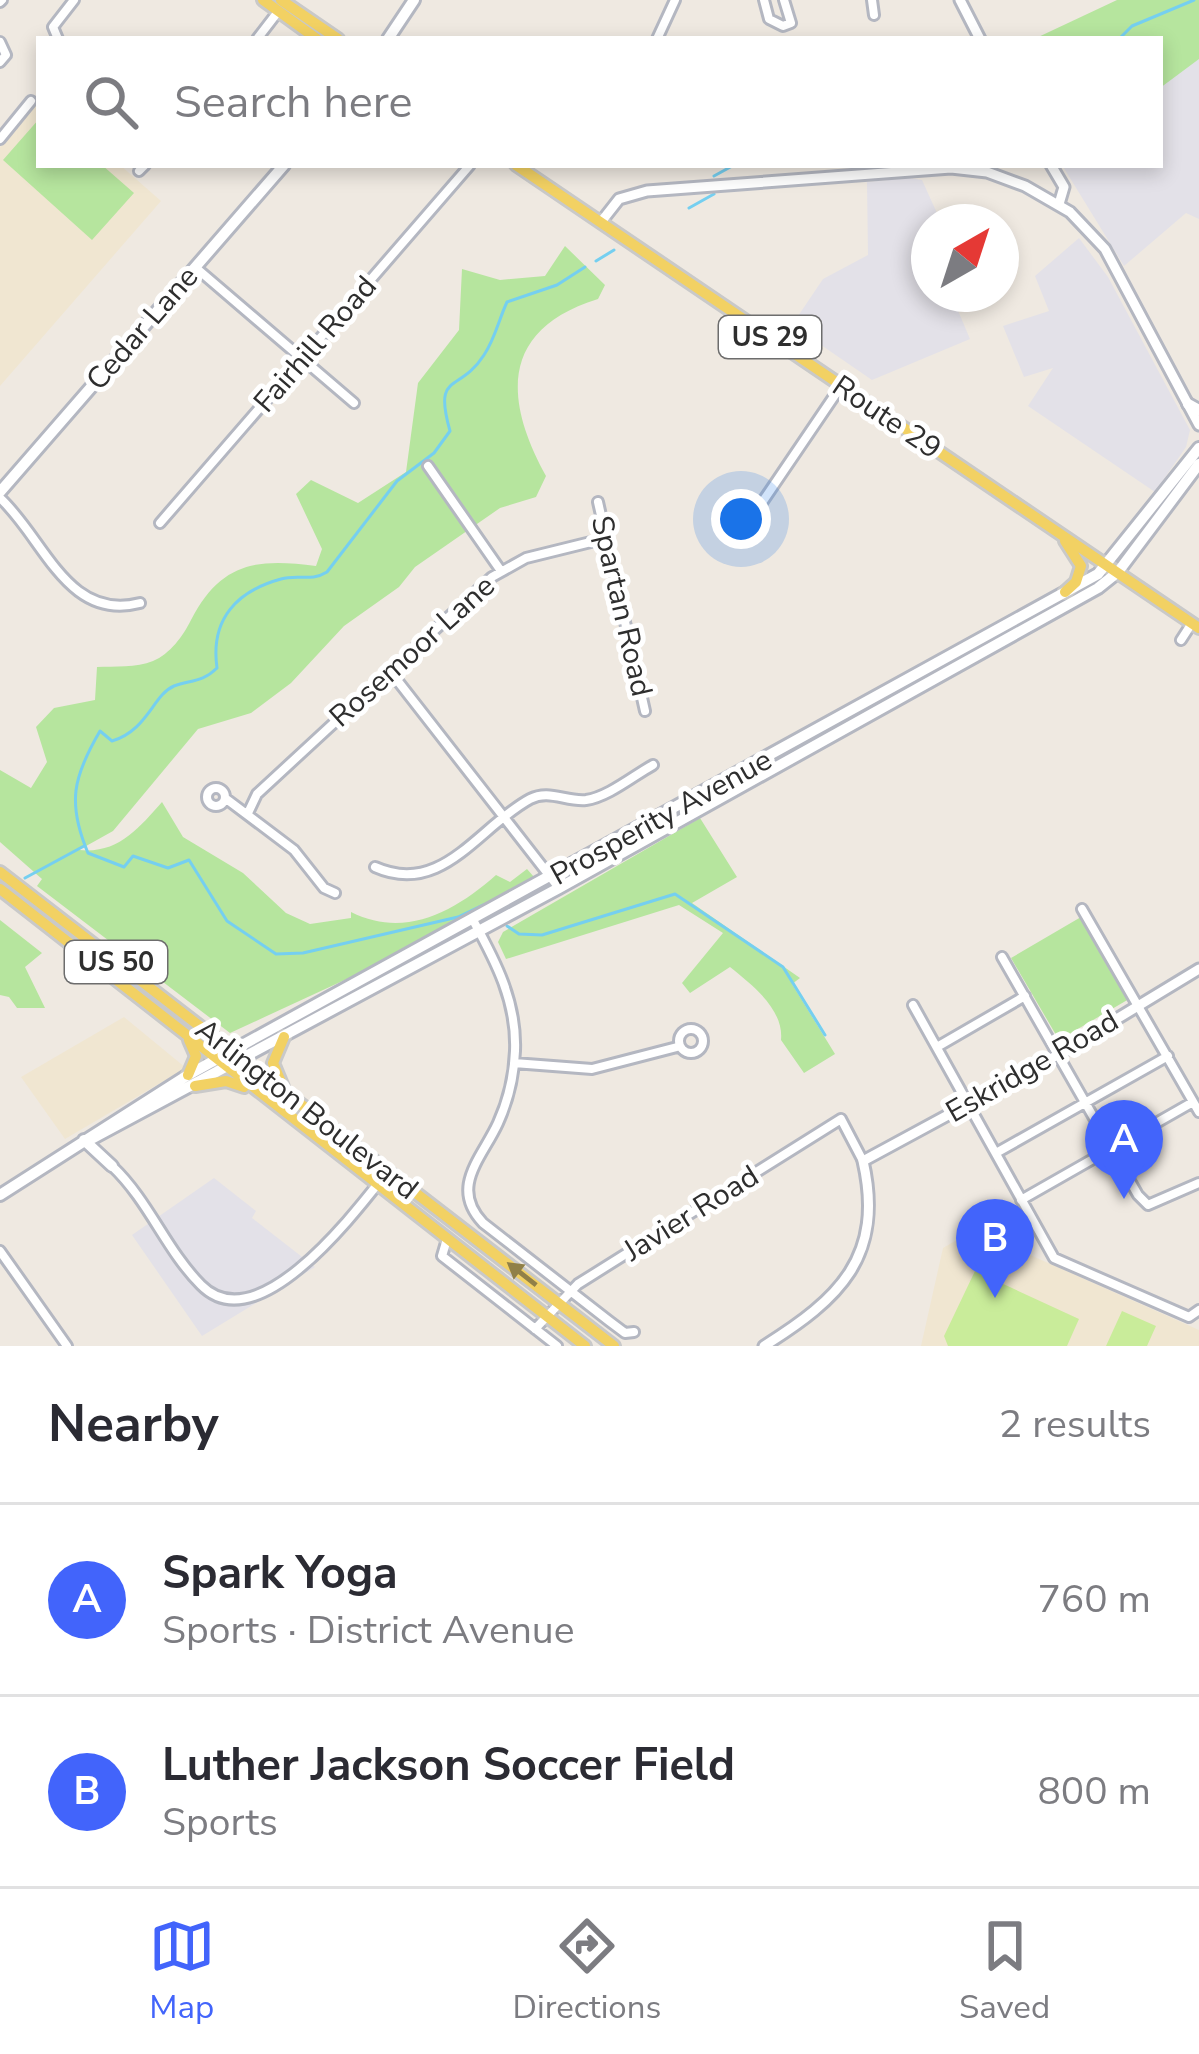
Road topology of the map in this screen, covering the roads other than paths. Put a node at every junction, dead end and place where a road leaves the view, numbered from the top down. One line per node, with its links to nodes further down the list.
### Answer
1 (58, 0): 9 (street)
2 (262, 0): 10 (main road)
3 (414, 0): 16 (main road)
4 (675, 0): 17 (street)
5 (764, 0): 6 (street)
6 (784, 0)
7 (872, 0): 11 (street)
8 (960, 0): 18 (street)
9 (70, 4): 12 (street)
10 (279, 6): 13 (street); 14 (main road); 15 (main road)
11 (874, 15)
12 (57, 36)
13 (258, 36)
14 (314, 36)
15 (333, 36)
16 (390, 36)
17 (658, 36)
18 (978, 36)
19 (0, 42): 20 (street)
20 (0, 62)
21 (31, 100): 22 (street)
22 (0, 139)
23 (281, 168): 29 (main road, Cedar Lane)
24 (467, 168): 30 (street, Fairhill Road)
25 (520, 168): 28 (main road, Route 29 / US 29)
26 (1053, 168): 27 (street)
27 (1059, 205): 28 (street); 33 (street)
28 (601, 222): 31 (main road, Route 29 / US 29)
29 (195, 267): 30 (street); 38 (main road, Cedar Lane)
30 (300, 360): 32 (street); 40 (street, Fairhill Road)
31 (841, 386): 41 (main road, Route 29 / US 29); 42 (street)
32 (354, 403)
33 (1194, 407): 34 (street)
34 (1199, 425)
35 (1199, 448): 44 (main road, Prosperity Avenue)
36 (428, 466): 45 (street)
37 (1196, 470): 44 (main road, Prosperity Avenue)
38 (0, 495): 47 (street)
39 (598, 502): 43 (street, Spartan Road)
40 (160, 523)
41 (1055, 530): 44 (main road, Route 29 / US 29); 46 (main road)
42 (742, 532)
43 (607, 538): 45 (street, Rosemoor Lane); 51 (street, Spartan Road)
44 (1113, 568): 46 (main road, Prosperity Avenue); 48 (main road, Route 29 / US 29); 58 (main road, Prosperity Avenue)
45 (501, 571): 50 (street, Rosemoor Lane)
46 (1065, 592): 58 (main road, Prosperity Avenue)
47 (140, 603)
48 (1196, 625): 49 (street)
49 (1180, 640)
50 (390, 670): 54 (street, Rosemoor Lane); 55 (street)
51 (645, 711)
52 (653, 765): 55 (street)
53 (225, 798): 54 (street)
54 (248, 813): 60 (street)
55 (506, 817): 56 (street); 58 (street)
56 (375, 867)
57 (0, 872): 75 (main road, Arlington Boulevard / US 50)
58 (556, 882): 64 (main road, Prosperity Avenue)
59 (0, 889): 70 (main road, Arlington Boulevard / US 50)
60 (324, 889): 61 (street); 62 (street)
61 (335, 893)
62 (315, 896)
63 (1082, 909): 69 (street)
64 (476, 926): 71 (main road, Prosperity Avenue); 75 (main road, Prosperity Avenue); 78 (street)
65 (1003, 957): 67 (street)
66 (1199, 969): 69 (street, Eskridge Road)
67 (1024, 996): 73 (street); 74 (street)
68 (913, 1005): 73 (street)
69 (1138, 1005): 74 (street, Eskridge Road); 76 (street)
70 (179, 1029): 77 (main road, Arlington Boulevard / US 50); 80 (main road)
71 (284, 1037): 75 (main road, Prosperity Avenue); 85 (main road)
72 (677, 1046): 78 (street)
73 (937, 1047): 83 (street)
74 (1057, 1055): 83 (street, Eskridge Road); 84 (street)
75 (237, 1056): 77 (main road, Prosperity Avenue); 79 (main road, Prosperity Avenue); 85 (main road, Arlington Boulevard / US 50)
76 (1168, 1056): 82 (street); 84 (street)
77 (218, 1059): 79 (main road, Arlington Boulevard / US 50); 80 (main road, Prosperity Avenue)
78 (514, 1063): 100 (street)
79 (229, 1068): 80 (main road, Prosperity Avenue); 81 (main road, Arlington Boulevard / US 50)
80 (191, 1080): 81 (main road); 87 (main road, Prosperity Avenue); 88 (main road, Prosperity Avenue)
81 (264, 1096): 95 (main road, Arlington Boulevard / US 50)
82 (1193, 1102): 86 (street); 89 (street)
83 (968, 1103): 90 (street); 91 (street, Eskridge Road)
84 (1085, 1103): 89 (street); 90 (street)
85 (302, 1106): 93 (main road, Arlington Boulevard / US 50)
86 (1199, 1112)
87 (111, 1132): 88 (main road, Prosperity Avenue); 92 (main road)
88 (84, 1140): 92 (main road); 96 (main road, Prosperity Avenue)
89 (1110, 1148): 94 (street); 97 (street)
90 (996, 1154): 97 (street)
91 (863, 1161): 100 (street, Javier Road); 110 (street)
92 (112, 1166): 95 (street)
93 (388, 1172): 95 (street); 101 (main road, Arlington Boulevard / US 50, one-way to 93)
94 (1199, 1183)
95 (378, 1184): 98 (main road, Arlington Boulevard / US 50)
96 (0, 1196)
97 (1021, 1200): 102 (street)
98 (448, 1238): 103 (main road, Arlington Boulevard / US 50); 104 (street)
99 (0, 1251): 106 (street)
100 (570, 1291): 101 (street, Javier Road); 105 (street)
101 (559, 1303): 103 (street, Javier Road); 109 (main road, Arlington Boulevard / US 50)
102 (1199, 1310)
103 (548, 1315): 104 (street, Javier Road); 108 (main road, Arlington Boulevard / US 50)
104 (535, 1329): 107 (street)
105 (634, 1332)
106 (67, 1346)
107 (557, 1346)
108 (585, 1346)
109 (614, 1346)
110 (764, 1346)

